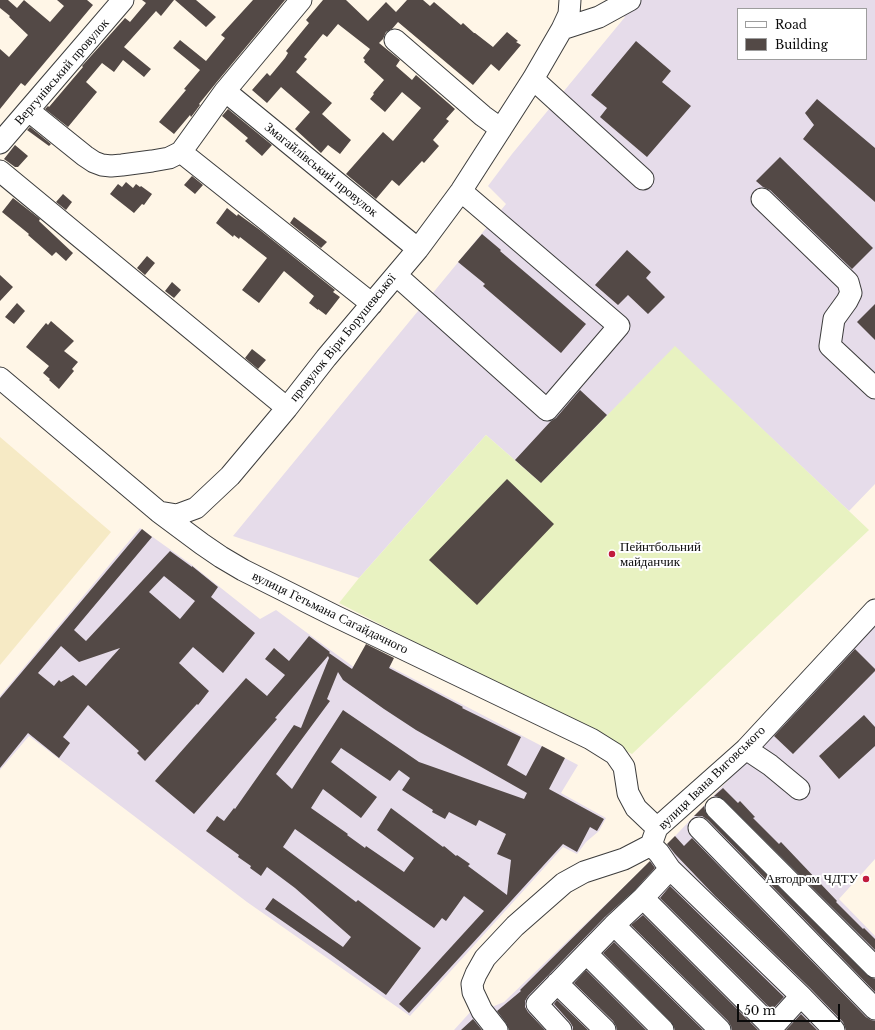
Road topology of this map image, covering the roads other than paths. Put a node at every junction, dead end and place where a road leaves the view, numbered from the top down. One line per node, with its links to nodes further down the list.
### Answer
1 (123, 0): 9 (street, Вергунівський провулок)
2 (301, 0): 8 (street)
3 (570, 0): 5 (street, провулок Віри Борушевської)
4 (630, 0): 5 (street)
5 (562, 29): 7 (street, провулок Віри Борушевської)
6 (395, 40): 10 (street)
7 (532, 79): 10 (street, провулок Віри Борушевської); 14 (street)
8 (225, 91): 12 (street); 17 (street, Змагайлівський провулок)
9 (29, 111): 11 (street, Вергунівський провулок); 12 (street)
10 (501, 129): 15 (street, провулок Віри Борушевської)
11 (0, 143)
12 (181, 152): 19 (street)
13 (0, 171): 22 (street)
14 (643, 179)
15 (461, 191): 17 (street, провулок Віри Борушевської); 18 (street)
16 (762, 199): 21 (street)
17 (418, 249): 18 (street, провулок Віри Борушевської)
18 (396, 275): 19 (street, провулок Віри Борушевської)
19 (372, 304): 22 (street, провулок Віри Борушевської)
20 (0, 378): 23 (street, вулиця Гетьмана Сагайдачного)
21 (875, 388)
22 (287, 408): 23 (street, провулок Віри Борушевської)
23 (160, 512): 29 (street, вулиця Гетьмана Сагайдачного)
24 (875, 610): 25 (street, вулиця Івана Виговського)
25 (746, 749): 26 (street); 29 (street, вулиця Івана Виговського)
26 (799, 789)
27 (716, 808): 34 (street)
28 (699, 828): 37 (street)
29 (654, 837): 30 (street, вулиця Гетьмана Сагайдачного); 39 (street, вулиця Івана Виговського)
30 (670, 869): 31 (street); 36 (street, вулиця Гетьмана Сагайдачного)
31 (643, 898): 32 (street); 38 (street)
32 (614, 925): 33 (street); 43 (street)
33 (587, 954): 35 (street); 42 (street)
34 (875, 967)
35 (557, 983): 40 (street); 41 (street)
36 (802, 996): 38 (street); 44 (street, вулиця Гетьмана Сагайдачного)
37 (875, 1009)
38 (771, 1029)
39 (498, 1030)
40 (561, 1030)
41 (605, 1030)
42 (663, 1030)
43 (720, 1030)
44 (834, 1030)

